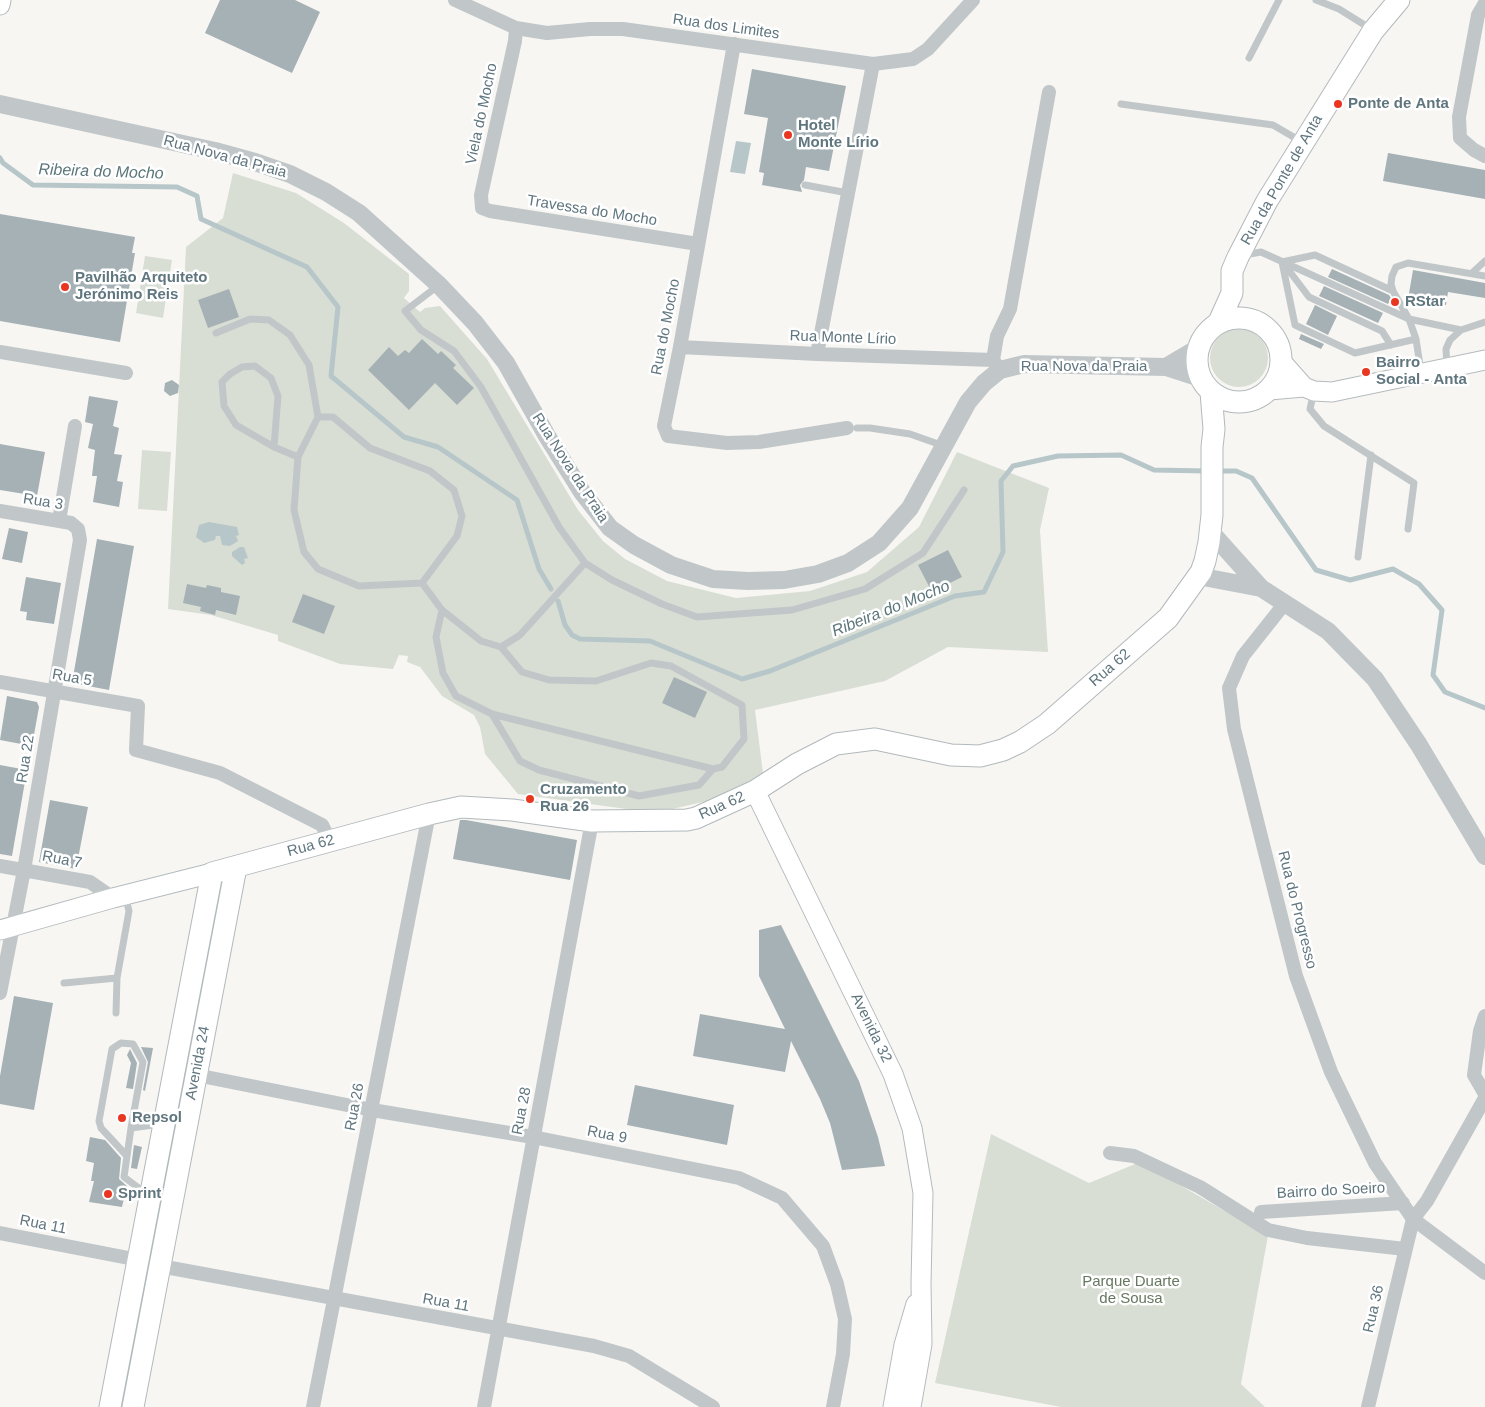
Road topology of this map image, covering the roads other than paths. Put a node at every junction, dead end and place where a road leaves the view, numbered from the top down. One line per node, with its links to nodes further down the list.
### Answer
1 (1, 0): 8 (main road)
2 (455, 0): 9 (street, Rua dos Limites)
3 (973, 0): 13 (street, Rua dos Limites)
4 (1279, 0): 12 (lane)
5 (1316, 0): 10 (lane)
6 (1399, 0): 10 (main road, Rua da Ponte de Anta)
7 (1485, 3): 18 (street)
8 (0, 5)
9 (516, 28): 11 (street, Rua dos Limites); 21 (street, Viela do Mocho)
10 (1373, 30): 17 (main road, Rua da Ponte de Anta)
11 (734, 44): 13 (street, Rua dos Limites); 22 (street, Rua do Mocho)
12 (1249, 58)
13 (873, 64): 20 (street)
14 (1049, 92): 45 (street)
15 (0, 104): 28 (street, Rua Nova da Praia)
16 (1121, 104): 17 (lane)
17 (1302, 142): 23 (main road, Rua da Ponte de Anta)
18 (1485, 156)
19 (805, 185): 20 (lane)
20 (848, 193): 42 (street)
21 (482, 208): 22 (street, Travessa do Mocho)
22 (698, 244): 39 (street, Rua do Mocho)
23 (1238, 256): 25 (lane); 30 (main road, Rua da Ponte de Anta)
24 (1485, 261): 26 (lane)
25 (1282, 262): 29 (lane); 32 (lane); 38 (lane); 38 (lane)
26 (1472, 274): 27 (lane); 29 (lane)
27 (1485, 276)
28 (439, 285): 58 (street, Rua Nova da Praia); 69 (lane)
29 (1393, 291): 32 (lane)
30 (1232, 293): 31 (main road); 33 (main road, Rua da Ponte de Anta)
31 (1246, 318): 33 (main road); 44 (main road)
32 (1409, 319): 35 (lane); 37 (lane)
33 (1219, 322): 40 (main road)
34 (1485, 322): 35 (lane)
35 (1461, 330): 47 (lane)
36 (216, 333): 54 (lane)
37 (1416, 339): 38 (lane); 49 (lane)
38 (1391, 345)
39 (680, 347): 42 (street, Rua Monte Lírio); 56 (street, Rua do Mocho)
40 (1198, 348): 46 (street, Rua Nova da Praia); 50 (main road)
41 (0, 352): 48 (street)
42 (817, 354): 45 (street, Rua Monte Lírio)
43 (1485, 360): 47 (main road)
44 (1281, 361): 51 (main road); 52 (main road)
45 (996, 365): 46 (street, Rua Nova da Praia); 58 (street, Rua Nova da Praia)
46 (1166, 367): 50 (street, Rua Nova da Praia)
47 (1447, 368): 49 (main road)
48 (126, 373)
49 (1421, 373): 51 (main road)
50 (1206, 385): 53 (main road); 57 (main road, Rua 62)
51 (1309, 389): 52 (main road); 60 (lane)
52 (1269, 390): 53 (main road)
53 (1236, 402): 57 (main road)
54 (318, 417): 61 (lane); 71 (lane)
55 (76, 426): 64 (street)
56 (852, 428): 58 (lane)
57 (1214, 429): 67 (main road, Rua 62)
58 (944, 446)
59 (274, 447): 59 (lane); 61 (lane)
60 (1371, 456): 66 (lane); 68 (lane)
61 (298, 457): 71 (lane)
62 (964, 490): 69 (lane)
63 (0, 512): 64 (street, Rua 3)
64 (59, 521): 65 (street, Rua 3)
65 (78, 529): 77 (street, Rua 22)
66 (1408, 529)
67 (1210, 531): 70 (main road, Rua 62); 72 (street)
68 (1358, 558)
69 (586, 563): 75 (lane)
70 (1198, 576): 72 (street); 80 (main road, Rua 62)
71 (422, 583): 74 (lane)
72 (1261, 588): 73 (street)
73 (1285, 603): 84 (street); 105 (street, Rua do Progresso)
74 (442, 610): 75 (lane); 78 (lane)
75 (501, 647): 79 (lane)
76 (0, 682): 77 (street, Rua 5)
77 (54, 691): 83 (street, Rua 5); 87 (street, Rua 22)
78 (492, 714): 79 (lane); 79 (lane)
79 (713, 769)
80 (755, 791): 82 (main road, Rua 62); 113 (main road, Avenida 32)
81 (428, 814): 82 (main road, Rua 62); 83 (main road, Rua 62); 98 (street, Rua 26)
82 (592, 820): 101 (street, Rua 28)
83 (330, 841): 86 (main road, Rua 62)
84 (1485, 856)
85 (0, 866): 87 (street, Rua 7)
86 (236, 867): 88 (main road, Rua 62); 96 (main road, Avenida 24)
87 (24, 870): 89 (street, Rua 7); 90 (street, Rua 22)
88 (212, 873): 89 (main road, Rua 62); 99 (main road, Avenida 24)
89 (119, 896): 90 (main road, Rua 62); 91 (lane)
90 (7, 928): 93 (street, Rua 22)
91 (117, 978): 92 (lane); 94 (lane)
92 (64, 983)
93 (0, 994)
94 (116, 1013)
95 (1485, 1016): 97 (street)
96 (196, 1075): 98 (street, Rua 9); 111 (main road, Avenida 24)
97 (1485, 1096): 107 (street)
98 (372, 1110): 101 (street, Rua 9); 114 (street, Rua 26)
99 (164, 1124): 100 (lane); 104 (main road, Avenida 24)
100 (130, 1128): 103 (lane); 103 (lane)
101 (533, 1137): 115 (street, Rua 28); 121 (street, Rua 9)
102 (1110, 1153): 109 (street)
103 (127, 1156): 104 (lane)
104 (150, 1197): 110 (main road, Avenida 24)
105 (1403, 1203): 106 (street, Bairro do Soeiro); 107 (street, Rua do Progresso)
106 (1261, 1212)
107 (1413, 1219): 109 (street, Rua 36); 112 (street)
108 (0, 1233): 110 (street, Rua 11)
109 (1406, 1249): 124 (street, Rua 36)
110 (139, 1260): 116 (main road, Avenida 24)
111 (160, 1266): 114 (street, Rua 11); 117 (main road, Avenida 24)
112 (1485, 1273)
113 (921, 1283): 122 (main road, Avenida 32); 123 (main road, Avenida 32)
114 (335, 1299): 115 (street, Rua 11); 118 (street, Rua 26)
115 (498, 1329): 119 (street, Rua 28); 120 (street, Rua 11)
116 (110, 1407)
117 (133, 1407)
118 (313, 1407)
119 (484, 1407)
120 (713, 1407)
121 (833, 1407)
122 (892, 1407)
123 (911, 1407)
124 (1368, 1407)

